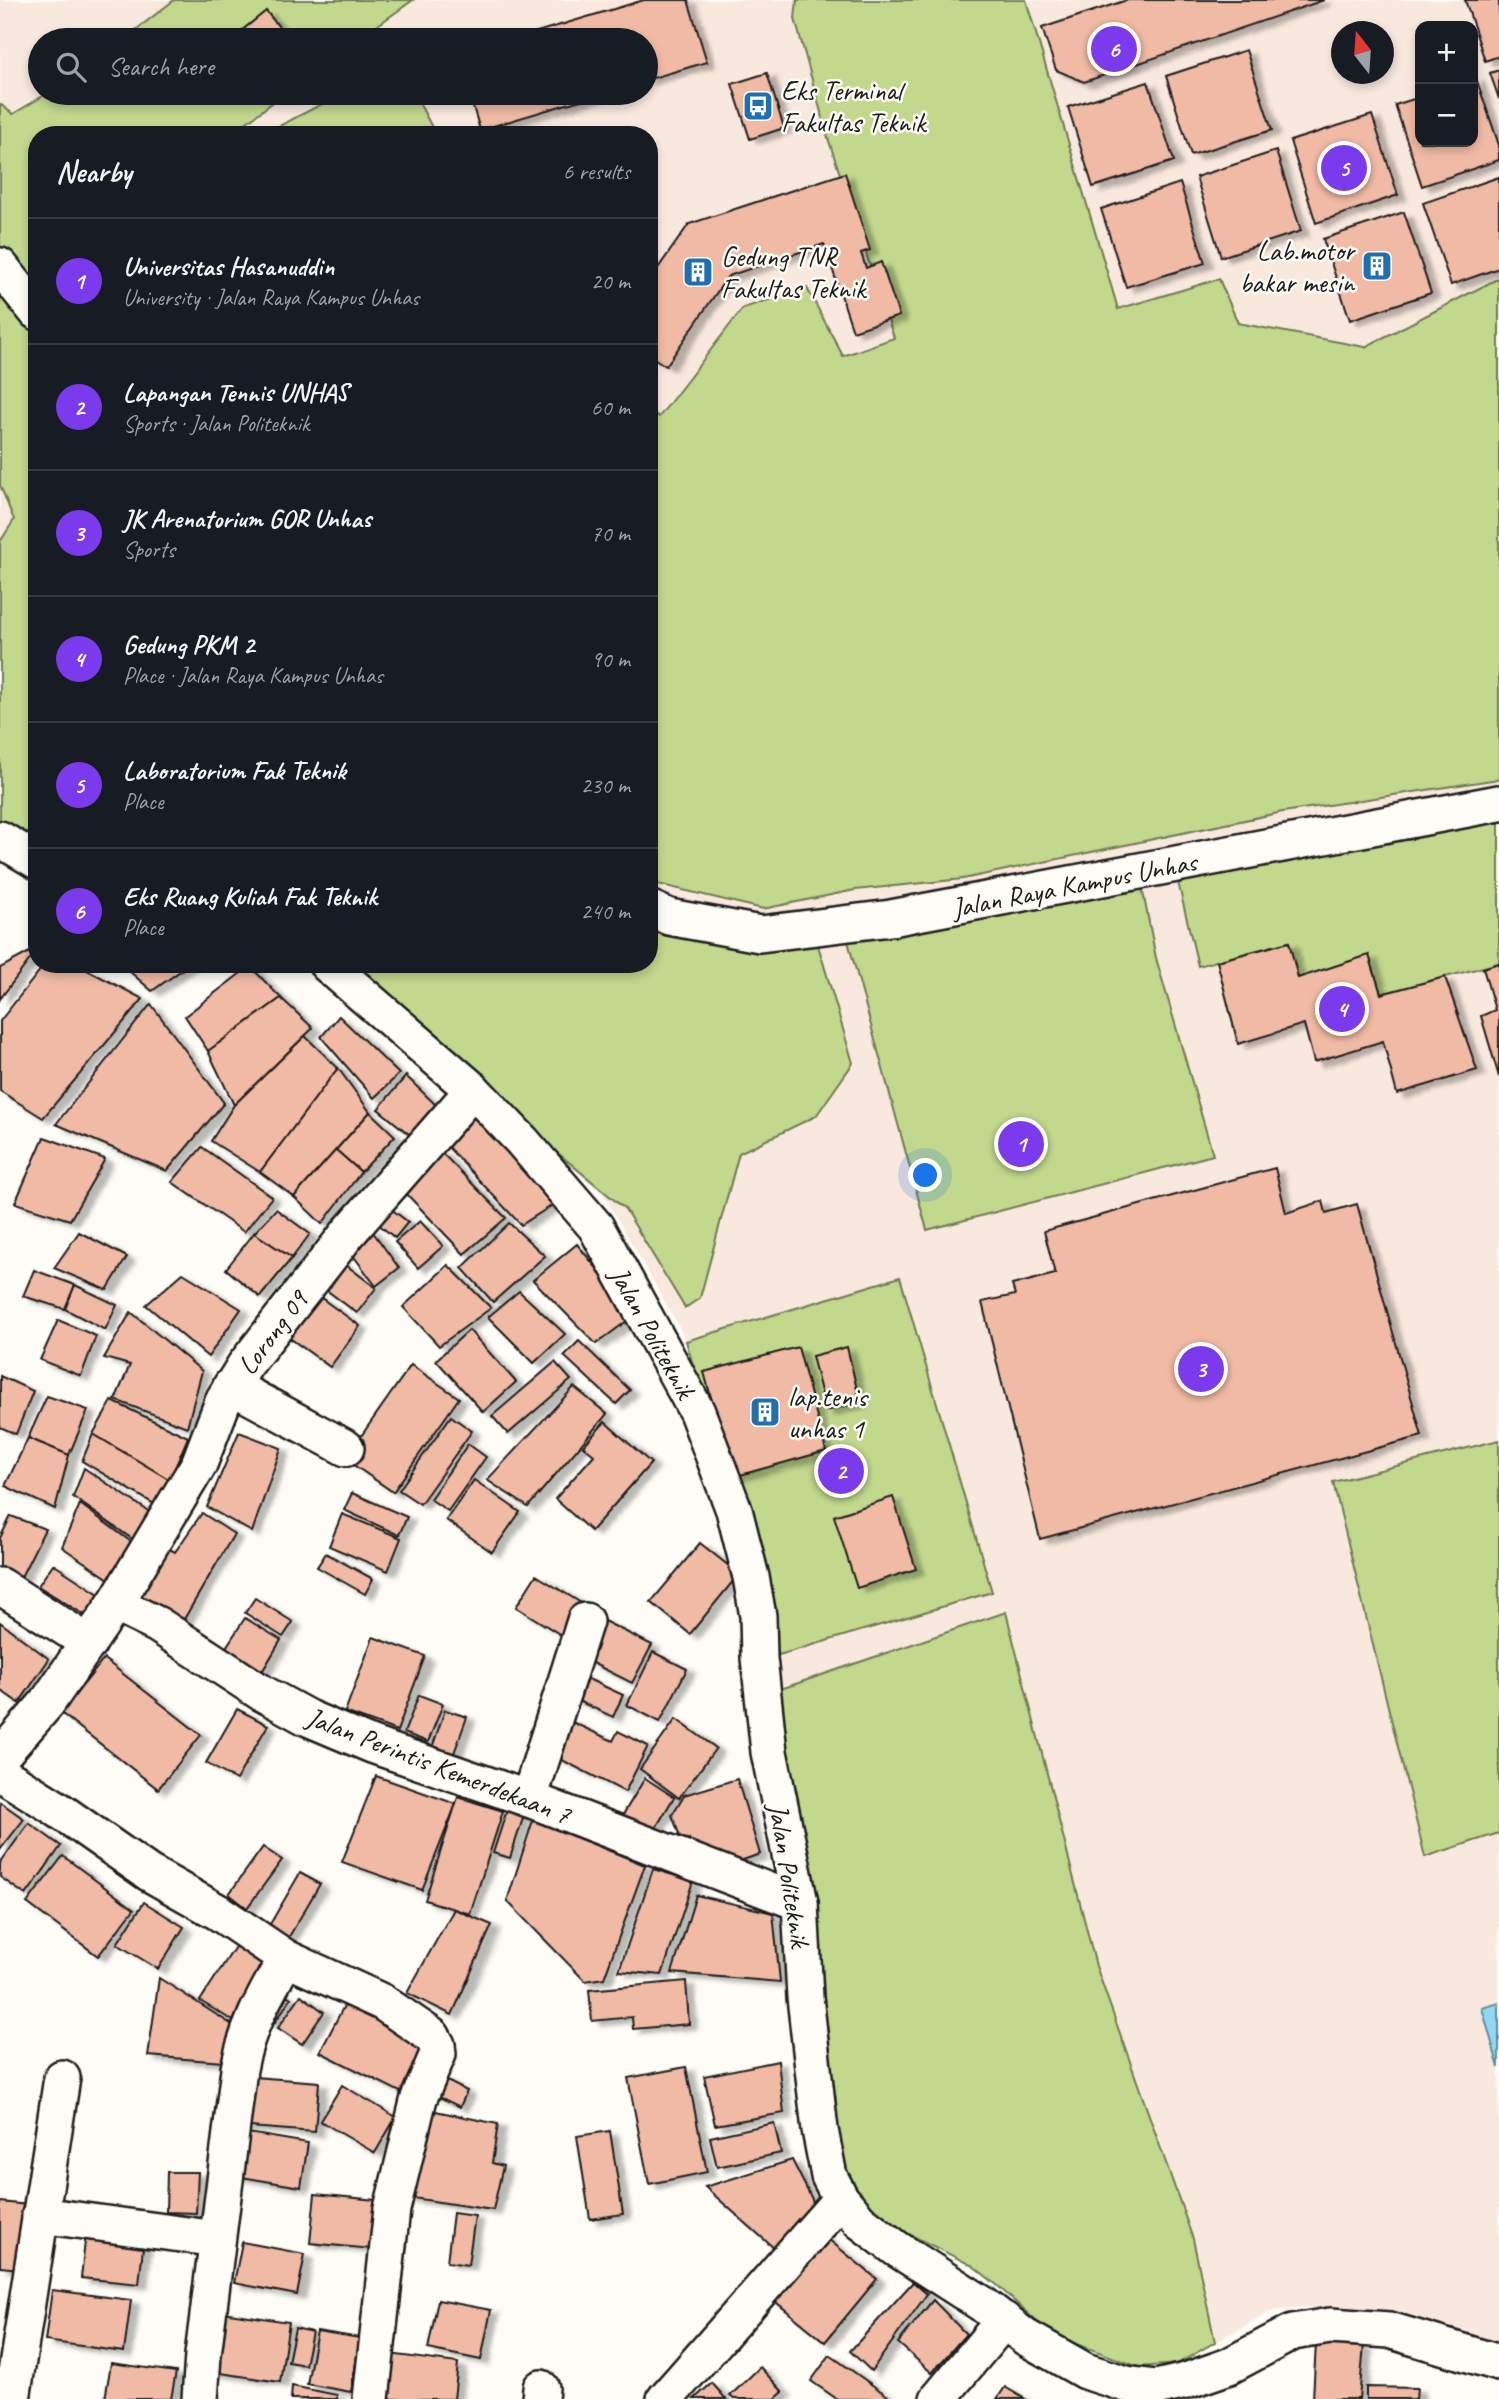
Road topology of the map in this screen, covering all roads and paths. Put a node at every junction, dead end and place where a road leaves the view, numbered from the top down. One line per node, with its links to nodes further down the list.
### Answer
1 (0, 267): 2 (street)
2 (28, 301)
3 (1499, 803): 4 (street, Jalan Raya Kampus Unhas)
4 (658, 912)
5 (337, 973): 6 (street, Jalan Politeknik)
6 (473, 1090): 7 (street, Lorong 09); 16 (street, Jalan Politeknik)
7 (231, 1386): 8 (street); 10 (street, Lorong 09)
8 (346, 1448)
9 (0, 1586): 12 (street)
10 (115, 1604): 12 (street); 15 (street, Jalan Perintis Kemerdekaan 7)
11 (585, 1621): 15 (street)
12 (89, 1643): 13 (street)
13 (0, 1757)
14 (0, 1773): 17 (street)
15 (529, 1799): 16 (street, Jalan Perintis Kemerdekaan 7)
16 (800, 1903): 19 (street, Jalan Politeknik)
17 (286, 1958): 21 (street); 26 (street)
18 (62, 2078): 20 (street)
19 (841, 2199): 22 (street, Jalan Politeknik); 27 (street)
20 (40, 2215): 21 (street); 24 (street)
21 (217, 2239): 25 (street)
22 (1003, 2320): 23 (street, Jalan Politeknik); 28 (street)
23 (1499, 2364)
24 (12, 2399)
25 (200, 2399)
26 (371, 2399)
27 (665, 2399)
28 (938, 2399)

